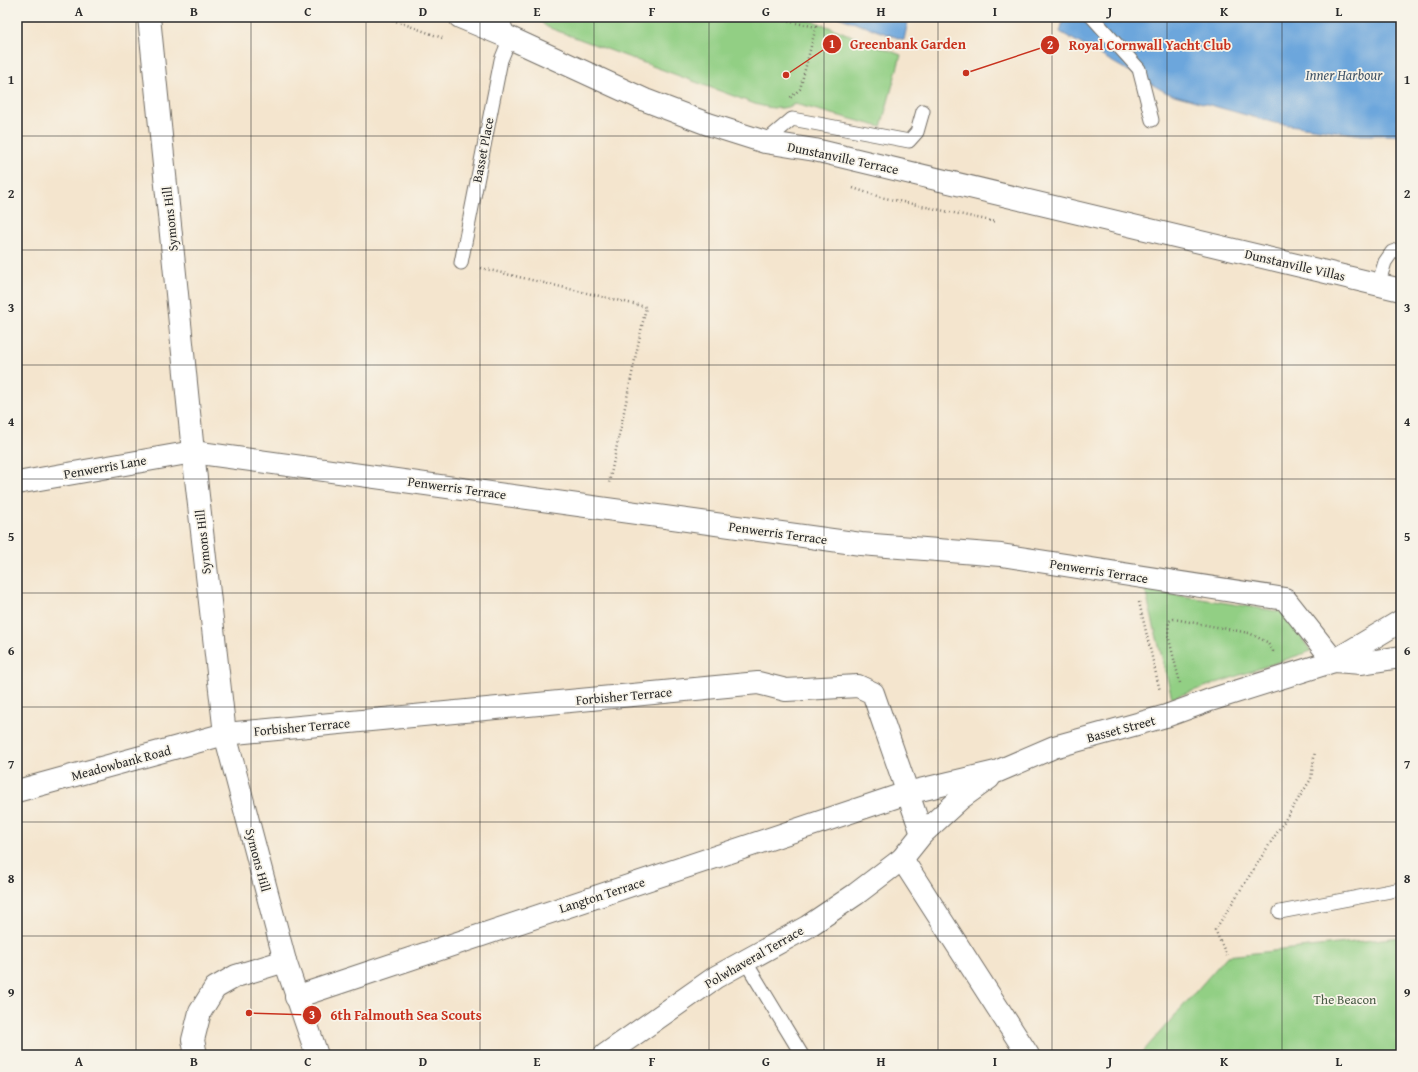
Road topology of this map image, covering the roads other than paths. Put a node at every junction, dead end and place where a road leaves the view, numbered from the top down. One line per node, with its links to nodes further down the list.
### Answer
1 (149, 17): 14 (street, Symons Hill)
2 (460, 17): 5 (street, Dunstanville Terrace)
3 (501, 17): 5 (lane)
4 (1092, 17): 7 (lane)
5 (510, 38): 8 (street, Dunstanville Terrace); 11 (lane, Basset Place)
6 (923, 111): 8 (lane)
7 (1152, 120)
8 (765, 142): 9 (street, Dunstanville Terrace)
9 (1189, 240): 12 (street, Dunstanville Villas)
10 (1401, 249): 12 (lane)
11 (461, 264)
12 (1378, 285): 13 (street, Dunstanville Villas)
13 (1401, 290)
14 (193, 452): 15 (street, Penwerris Lane); 18 (street, Penwerris Terrace); 19 (street, Symons Hill)
15 (17, 483)
16 (1401, 622): 18 (street)
17 (1401, 657): 18 (street)
18 (1334, 661): 20 (street, Basset Street)
19 (225, 734): 21 (street, Meadowbank Road); 22 (street, Forbisher Terrace); 27 (street, Symons Hill)
20 (996, 772): 22 (street, Basset Street); 23 (street, Polwhaveral Terrace)
21 (17, 791)
22 (907, 793): 23 (street, Forbisher Terrace); 29 (street, Langton Terrace)
23 (922, 834): 24 (street, Polwhaveral Terrace)
24 (902, 859): 28 (street, Polwhaveral Terrace); 34 (street)
25 (1401, 889): 26 (lane)
26 (1280, 912)
27 (285, 961): 29 (street, Symons Hill); 31 (street)
28 (745, 961): 32 (street, Polwhaveral Terrace); 33 (lane)
29 (296, 997): 30 (street, Symons Hill)
30 (311, 1054)
31 (196, 1055)
32 (605, 1055)
33 (802, 1055)
34 (1028, 1055)

